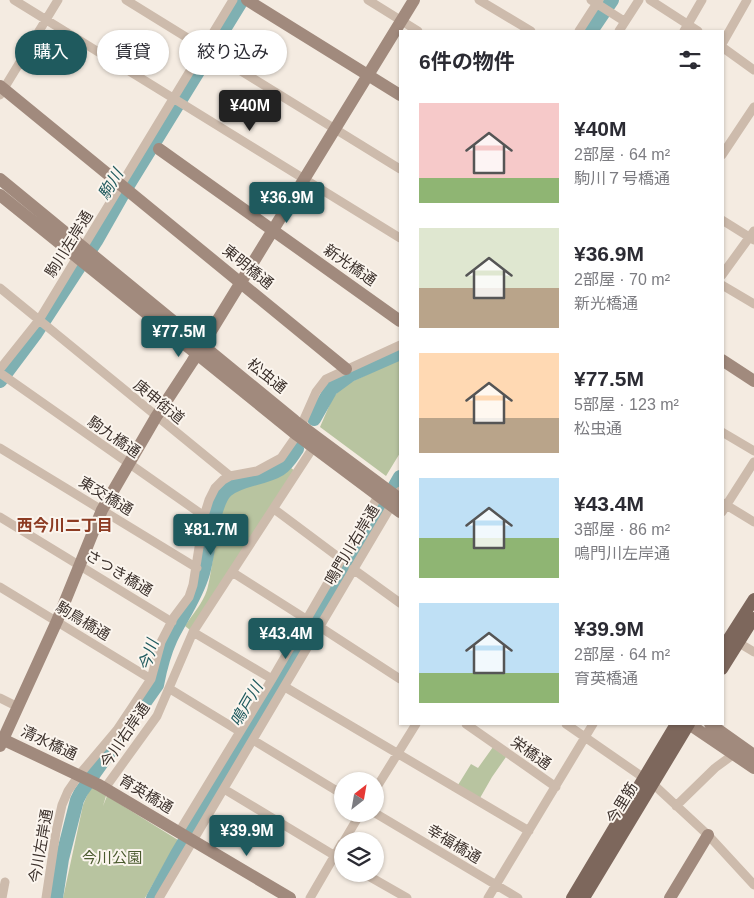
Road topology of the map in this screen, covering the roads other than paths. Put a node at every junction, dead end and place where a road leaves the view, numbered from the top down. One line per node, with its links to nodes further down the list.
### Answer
1 (14, 0): 14 (street)
2 (58, 0): 14 (street)
3 (126, 0): 23 (street)
4 (233, 0): 18 (street, 駒川左岸通)
5 (247, 0): 29 (street)
6 (368, 0): 15 (street)
7 (414, 0): 15 (street)
8 (479, 0): 20 (street)
9 (639, 0): 16 (street)
10 (650, 0): 17 (street)
11 (702, 0): 17 (street)
12 (747, 0): 24 (street)
13 (595, 1): 16 (street); 21 (street)
14 (46, 20): 30 (street); 32 (street)
15 (401, 21): 19 (street); 29 (street)
16 (624, 21): 22 (street)
17 (686, 28)
18 (216, 30)
19 (416, 30)
20 (529, 30)
21 (580, 30)
22 (620, 30)
23 (179, 33)
24 (724, 42)
25 (724, 48): 26 (street)
26 (754, 70)
27 (189, 75): 32 (street, 駒川左岸通)
28 (247, 75): 34 (street)
29 (368, 75): 31 (street); 34 (street)
30 (1, 90): 40 (street, 東明橋通)
31 (399, 94)
32 (175, 99): 35 (street, 駒川左岸通); 39 (street)
33 (754, 107): 36 (street)
34 (335, 129): 37 (street); 39 (street)
35 (152, 144): 40 (street, 駒川左岸通); 43 (street, 新光橋通)
36 (724, 152)
37 (399, 168)
38 (0, 179): 46 (street, 松虫通)
39 (304, 179): 43 (street); 45 (street)
40 (125, 188): 46 (street, 駒川左岸通); 48 (street, 東明橋通)
41 (0, 195): 46 (street, 松虫通)
42 (724, 221): 44 (street)
43 (273, 230): 48 (street); 53 (street, 新光橋通)
44 (753, 236): 47 (street)
45 (399, 237)
46 (84, 255): 52 (street, 駒川左岸通); 55 (street, 松虫通)
47 (724, 272)
48 (241, 282): 55 (street); 57 (street, 東明橋通)
49 (724, 286): 51 (street)
50 (0, 288): 52 (street)
51 (754, 304)
52 (39, 320): 58 (street, 駒川左岸通); 61 (street, 庚申街道)
53 (399, 320)
54 (399, 345): 57 (street)
55 (200, 349): 61 (street); 62 (street, 松虫通)
56 (724, 361): 60 (street)
57 (346, 368): 62 (street)
58 (0, 369)
59 (0, 373): 68 (street, 駒九橋通)
60 (754, 381)
61 (156, 417): 68 (street); 69 (street, 庚申街道)
62 (299, 430): 64 (street, 松虫通); 69 (street)
63 (724, 433): 66 (street)
64 (316, 443): 70 (street, 松虫通); 73 (street, 今川右岸通)
65 (0, 448): 74 (street, 東交橋通)
66 (754, 451)
67 (754, 462): 72 (street)
68 (127, 464): 74 (street); 75 (street, 駒九橋通)
69 (230, 476): 75 (street, 今川左岸通)
70 (381, 492): 71 (street, 松虫通); 78 (street)
71 (396, 501): 81 (street, 鳴門川右岸通)
72 (724, 507): 77 (street)
73 (274, 509): 78 (street); 82 (street, 今川右岸通)
74 (102, 510): 79 (street); 80 (street, 東交橋通)
75 (204, 516): 80 (street, 今川左岸通)
76 (0, 517): 79 (street, さつき橋通)
77 (754, 522)
78 (342, 559): 86 (street)
79 (79, 565): 88 (street); 89 (street, さつき橋通)
80 (197, 568): 89 (street, 今川左岸通)
81 (353, 569): 85 (street); 90 (street, 鳴門川右岸通)
82 (232, 572): 86 (street); 91 (street, 今川右岸通)
83 (0, 587): 88 (street, 駒鳥橋通)
84 (754, 599): 92 (main road)
85 (399, 602)
86 (306, 618): 97 (street)
87 (754, 618): 92 (main road)
88 (57, 621): 96 (street, 駒鳥橋通); 101 (street)
89 (172, 622): 96 (street, 今川左岸通)
90 (320, 627): 95 (street); 98 (street, 鳴門川右岸通)
91 (193, 632): 97 (street); 99 (street, 今川右岸通)
92 (730, 638): 93 (street); 94 (main road)
93 (754, 652)
94 (724, 661)
95 (399, 678)
96 (151, 679): 119 (street, 今川左岸通)
97 (272, 679): 110 (street)
98 (285, 687): 112 (street, 鳴門川右岸通); 114 (street)
99 (170, 689): 110 (street); 119 (street, 今川右岸通)
100 (0, 698): 101 (street)
101 (18, 707): 113 (street)
102 (415, 725): 114 (street)
103 (467, 725): 121 (street, 栄橋通)
104 (567, 725): 111 (street)
105 (592, 725): 111 (street)
106 (676, 725): 120 (main road, 今里筋)
107 (688, 725): 120 (main road, 今里筋)
108 (690, 725): 115 (street)
109 (711, 725): 116 (street)
110 (239, 731): 128 (street)
111 (585, 737): 120 (street); 121 (street)
112 (253, 740): 122 (street); 123 (street, 鳴門川右岸通)
113 (1, 741): 119 (street, 清水橋通)
114 (398, 754): 118 (street); 126 (street)
115 (734, 754): 117 (street); 124 (street)
116 (754, 755)
117 (754, 768)
118 (384, 776)
119 (91, 781): 128 (street, 育英橋通); 136 (street, 今川左岸通)
120 (648, 781): 124 (street); 143 (main road, 今里筋); 144 (main road, 今里筋)
121 (556, 787): 126 (street)
122 (334, 789)
123 (224, 790): 128 (street, 鳴門川右岸通); 129 (street)
124 (676, 806): 127 (street)
125 (384, 818): 133 (street, 幸福橋通)
126 (528, 832): 133 (street)
127 (708, 835): 134 (street); 145 (street)
128 (186, 837): 137 (street, 鳴門川右岸通); 138 (street, 育英橋通)
129 (334, 855)
130 (334, 865): 139 (street)
131 (5, 882): 135 (street)
132 (380, 882): 140 (street)
133 (496, 885): 141 (street); 142 (street, 幸福橋通)
134 (754, 885)
135 (2, 898)
136 (46, 898)
137 (159, 898)
138 (290, 898)
139 (310, 898)
140 (407, 898)
141 (488, 898)
142 (518, 898)
143 (572, 898)
144 (584, 898)
145 (670, 898)

